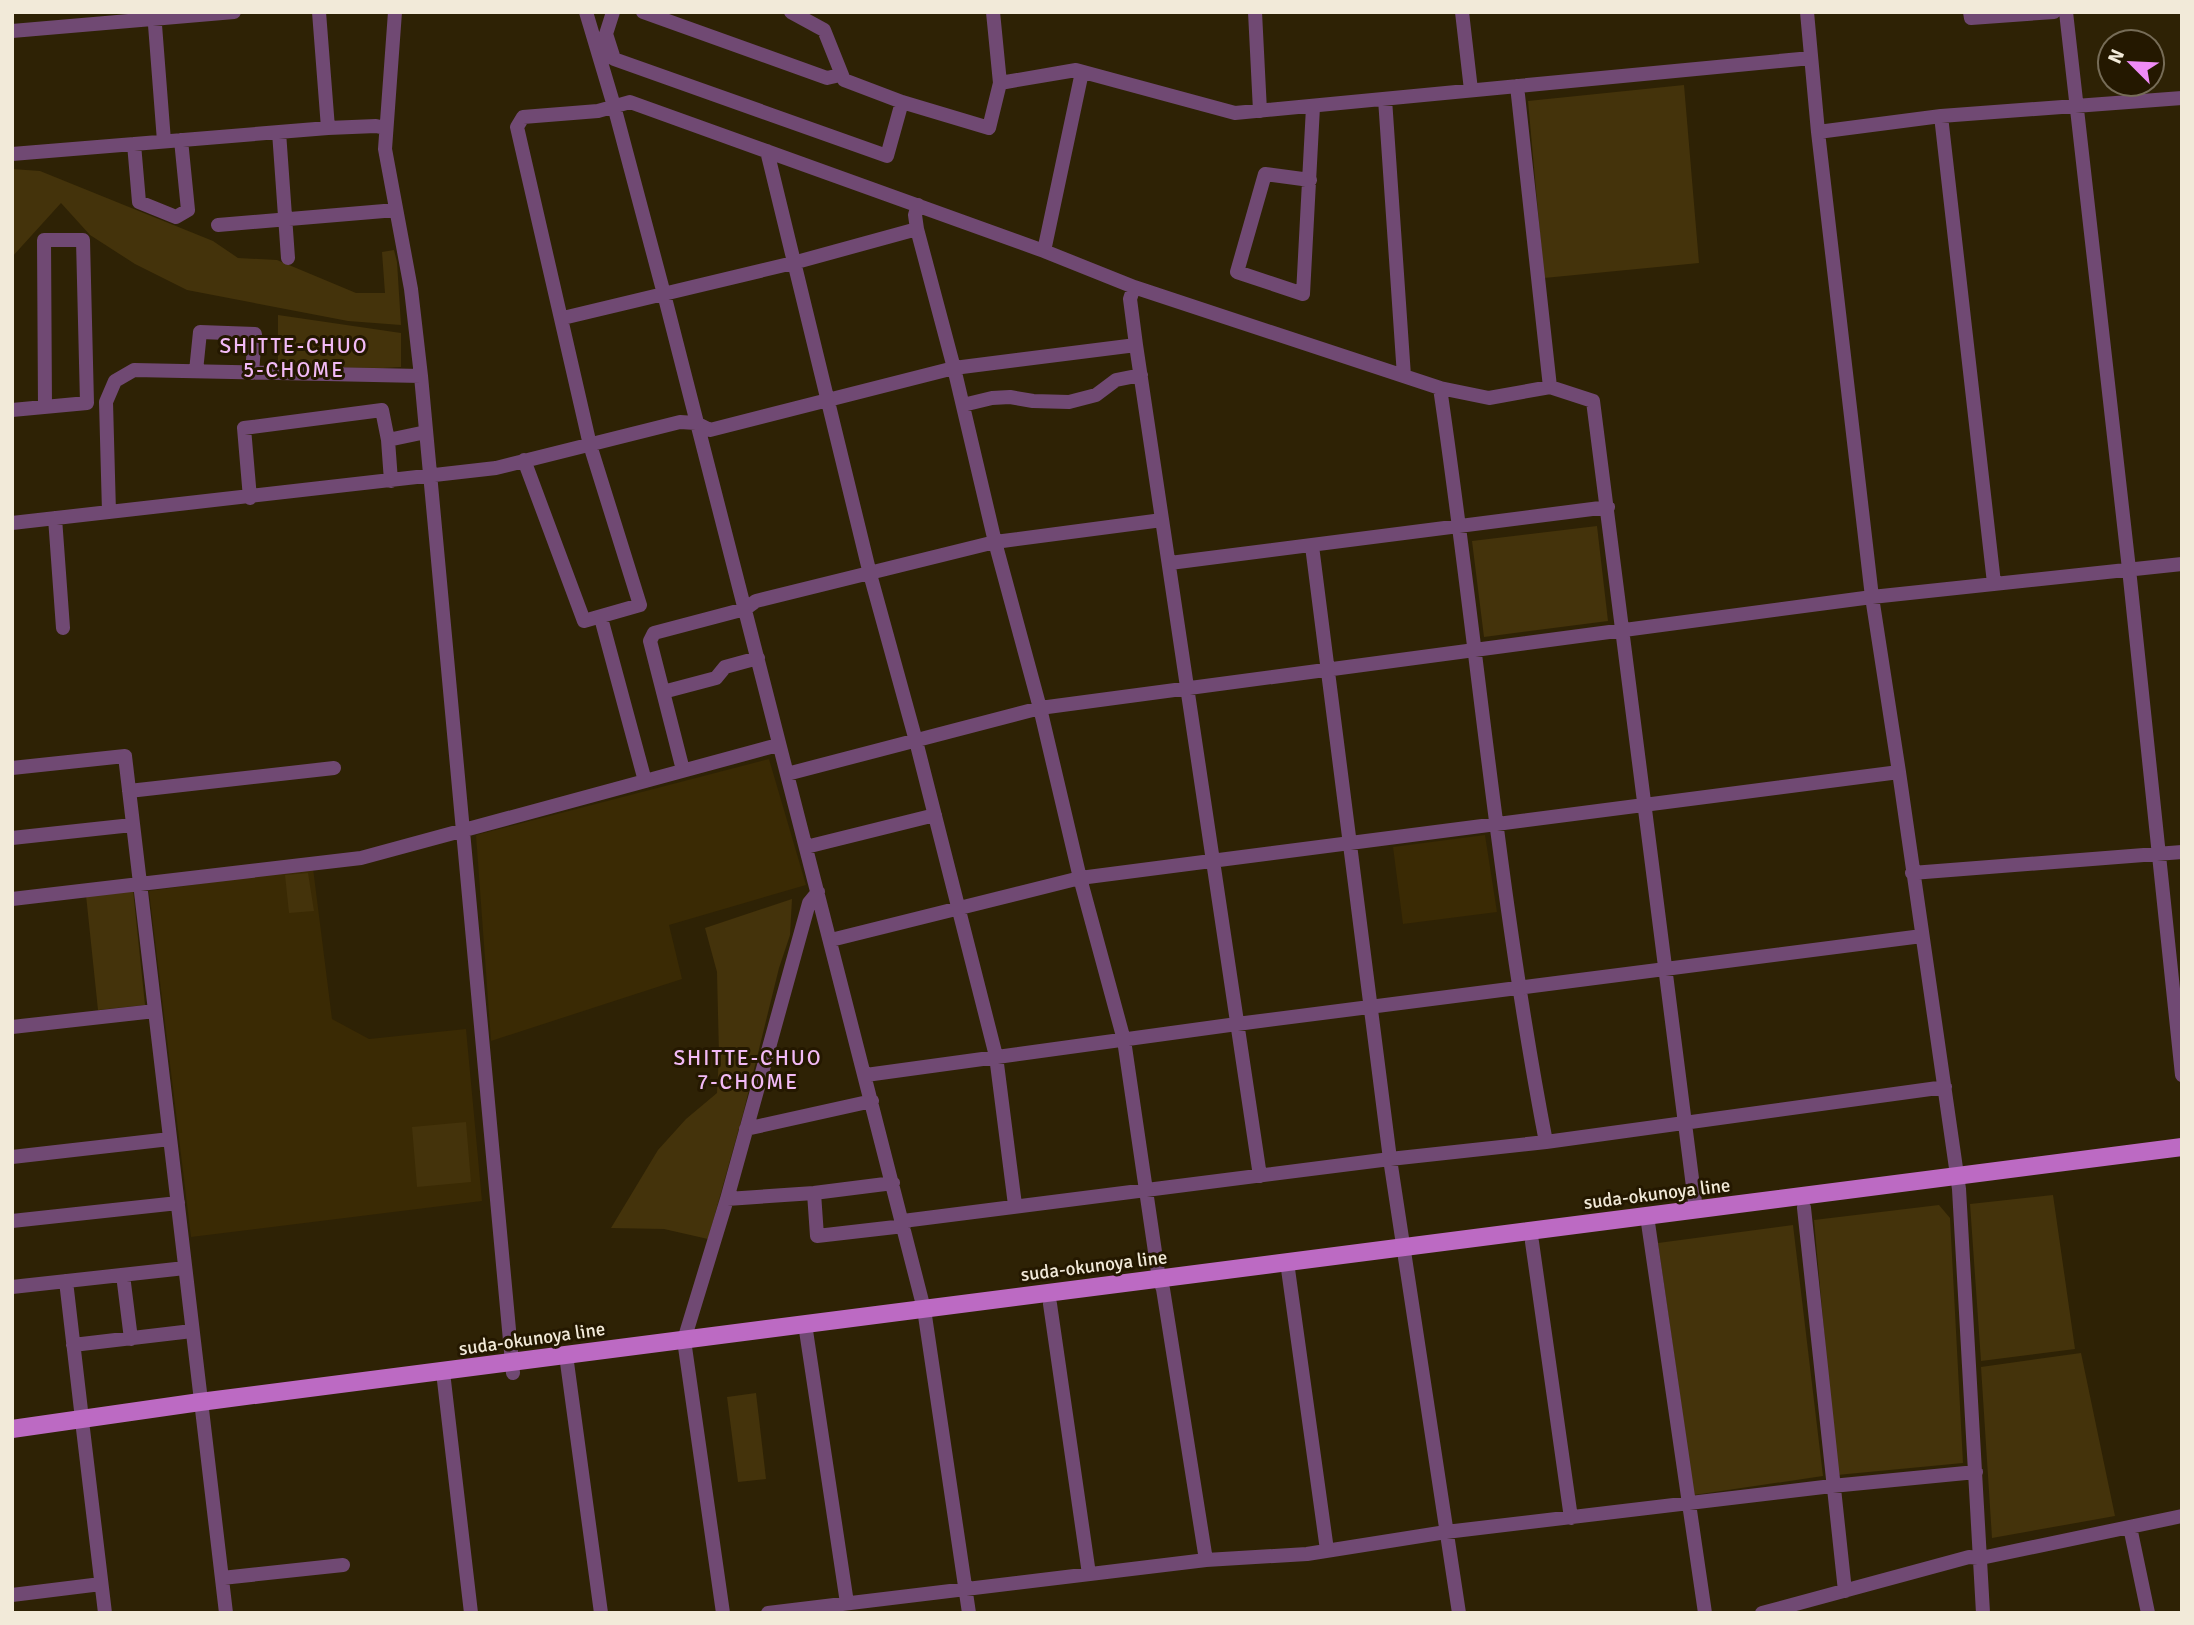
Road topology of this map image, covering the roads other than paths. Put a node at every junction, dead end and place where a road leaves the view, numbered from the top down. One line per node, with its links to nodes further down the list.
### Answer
1 (234, 12): 15 (street)
2 (319, 12): 31 (street)
3 (395, 12): 32 (street)
4 (586, 12): 26 (street)
5 (613, 12): 25 (street)
6 (643, 12): 19 (street)
7 (791, 12): 19 (street)
8 (993, 12): 20 (street)
9 (1255, 12): 29 (street)
10 (1462, 12): 22 (street)
11 (1807, 12): 17 (street)
12 (1970, 12): 13 (street)
13 (2054, 12)
14 (2066, 12): 28 (street)
15 (154, 16): 16 (street); 36 (street)
16 (12, 31)
17 (1811, 58): 21 (street); 34 (street)
18 (1082, 72): 20 (street); 29 (street); 46 (street)
19 (840, 75): 25 (street)
20 (1000, 83): 25 (street)
21 (1517, 86): 22 (street); 59 (street)
22 (1471, 90): 24 (street)
23 (2182, 98): 28 (street)
24 (1385, 99): 27 (street); 58 (street)
25 (902, 102)
26 (614, 106): 38 (street); 50 (street); 51 (street)
27 (1313, 107): 29 (street); 40 (street)
28 (2075, 107): 30 (street); 83 (street)
29 (1260, 111)
30 (1941, 116): 34 (street); 85 (street)
31 (328, 128): 32 (street); 33 (street)
32 (386, 128): 42 (street)
33 (279, 132): 35 (street); 43 (street)
34 (1818, 132): 86 (street)
35 (181, 140): 36 (street); 37 (street)
36 (164, 141): 37 (street)
37 (134, 144): 39 (street)
38 (766, 151): 41 (street); 48 (street)
39 (12, 154)
40 (1310, 180): 40 (street)
41 (918, 205): 45 (street); 46 (street)
42 (396, 211): 43 (street); 57 (street)
43 (285, 220): 44 (street); 47 (street)
44 (218, 225)
45 (916, 229): 48 (street); 53 (street)
46 (1044, 251): 49 (street)
47 (288, 258)
48 (793, 262): 50 (street); 61 (street)
49 (1134, 287): 52 (street); 58 (street)
50 (664, 294): 51 (street); 65 (street)
51 (563, 318): 68 (street)
52 (1136, 345): 53 (street); 56 (street)
53 (954, 368): 61 (street); 62 (street)
54 (196, 371): 55 (street); 55 (street); 74 (street)
55 (252, 373): 57 (street)
56 (1141, 375): 62 (street); 76 (street)
57 (421, 376): 66 (street)
58 (1404, 376): 60 (street)
59 (1550, 387): 60 (street); 73 (street)
60 (1440, 388): 78 (street)
61 (829, 400): 65 (street); 84 (street)
62 (963, 405): 79 (street)
63 (45, 407): 63 (street); 64 (street)
64 (12, 410)
65 (696, 423): 68 (street); 87 (street)
66 (426, 432): 67 (street); 70 (street)
67 (388, 440): 71 (street); 72 (street)
68 (590, 445): 69 (street); 88 (street)
69 (524, 460): 70 (street); 88 (street)
70 (431, 474): 71 (street); 110 (street)
71 (391, 481): 72 (street)
72 (250, 498): 74 (street)
73 (1608, 507): 78 (street); 90 (street)
74 (109, 512): 75 (street)
75 (55, 518): 77 (street); 89 (street)
76 (1161, 520): 79 (street); 81 (street)
77 (12, 523)
78 (1460, 526): 80 (street); 91 (street)
79 (995, 542): 84 (street); 96 (street)
80 (1312, 546): 81 (street); 93 (street)
81 (1170, 564): 94 (street)
82 (2182, 564): 83 (street)
83 (2129, 569): 85 (street); 115 (street)
84 (870, 574): 87 (street); 97 (street)
85 (1994, 583): 86 (street)
86 (1872, 597): 90 (street); 102 (street)
87 (745, 610): 92 (street); 95 (street)
88 (600, 618): 104 (street)
89 (63, 628)
90 (1622, 631): 91 (street); 106 (street)
91 (1475, 651): 93 (street); 108 (street)
92 (758, 657): 95 (street); 98 (street)
93 (1327, 669): 94 (street); 112 (street)
94 (1188, 687): 96 (street); 116 (street)
95 (663, 692): 101 (street)
96 (1040, 708): 97 (street); 118 (street)
97 (916, 741): 103 (street); 107 (street)
98 (778, 745): 101 (street); 103 (street)
99 (12, 768): 105 (street)
100 (334, 768): 105 (street)
101 (683, 770): 104 (street)
102 (1899, 772): 106 (street); 117 (street)
103 (787, 774): 113 (street)
104 (645, 781): 110 (street)
105 (129, 791): 109 (street)
106 (1645, 805): 108 (street); 125 (street)
107 (935, 815): 113 (street); 122 (street)
108 (1497, 824): 112 (street); 126 (street)
109 (132, 825): 111 (street); 119 (street)
110 (462, 829): 119 (street); 174 (street)
111 (12, 838)
112 (1349, 842): 116 (street); 127 (street)
113 (806, 847): 120 (street)
114 (2182, 852): 115 (street)
115 (2158, 854): 117 (street); 134 (street)
116 (1213, 861): 118 (street); 129 (street)
117 (1912, 873): 123 (street)
118 (1080, 878): 122 (street); 131 (street)
119 (140, 886): 121 (street); 128 (street)
120 (818, 892): 124 (street); 138 (street)
121 (12, 899)
122 (959, 908): 124 (street); 132 (street)
123 (1922, 936): 125 (street); 135 (street)
124 (831, 940): 133 (street)
125 (1665, 970): 126 (street); 137 (street)
126 (1519, 989): 127 (street); 140 (street)
127 (1371, 1008): 129 (street); 143 (street)
128 (155, 1011): 130 (street); 139 (street)
129 (1237, 1024): 131 (street); 145 (street)
130 (12, 1027)
131 (1124, 1040): 132 (street); 148 (street)
132 (996, 1056): 133 (street); 152 (street)
133 (866, 1075): 136 (street)
134 (2182, 1075)
135 (1945, 1087): 137 (street); 147 (street)
136 (872, 1101): 138 (street); 146 (street)
137 (1685, 1122): 140 (street); 154 (street)
138 (746, 1129): 150 (street)
139 (170, 1139): 142 (street); 151 (street)
140 (1546, 1142): 143 (street)
141 (2182, 1147): 147 (main road, suda-okunoya line)
142 (12, 1157)
143 (1390, 1158): 145 (street); 159 (street)
144 (2182, 1158): 147 (main road, suda-okunoya line)
145 (1260, 1176): 148 (street)
146 (893, 1183): 149 (street); 157 (street)
147 (1958, 1183): 153 (main road, suda-okunoya line); 154 (main road, suda-okunoya line); 180 (street)
148 (1146, 1190): 152 (street); 164 (street)
149 (814, 1193): 150 (street); 157 (street)
150 (727, 1199): 172 (street)
151 (177, 1203): 155 (street); 160 (street)
152 (1015, 1205): 157 (street)
153 (1804, 1208): 156 (main road, suda-okunoya line); 181 (street)
154 (1696, 1210): 156 (main road, suda-okunoya line)
155 (12, 1221)
156 (1648, 1221): 158 (main road, suda-okunoya line); 159 (main road, suda-okunoya line); 182 (street)
157 (903, 1223): 167 (street)
158 (1532, 1242): 159 (main road, suda-okunoya line); 184 (street)
159 (1405, 1253): 161 (main road, suda-okunoya line); 186 (street)
160 (185, 1268): 162 (street); 169 (street)
161 (1288, 1268): 164 (main road, suda-okunoya line); 187 (street)
162 (123, 1275): 163 (street); 170 (street)
163 (66, 1281): 165 (street); 171 (street)
164 (1161, 1284): 166 (main road, suda-okunoya line); 167 (main road, suda-okunoya line); 189 (street)
165 (12, 1287)
166 (1050, 1304): 167 (main road, suda-okunoya line); 191 (street)
167 (925, 1315): 168 (main road, suda-okunoya line); 194 (street)
168 (806, 1330): 172 (main road, suda-okunoya line); 197 (street)
169 (192, 1331): 170 (street); 176 (street)
170 (131, 1339): 171 (street)
171 (73, 1345): 177 (street)
172 (684, 1345): 173 (main road, suda-okunoya line); 202 (street)
173 (567, 1360): 174 (main road, suda-okunoya line); 201 (street)
174 (513, 1367): 175 (main road, suda-okunoya line)
175 (443, 1377): 176 (main road, suda-okunoya line); 200 (street)
176 (200, 1407): 177 (main road, suda-okunoya line); 192 (street)
177 (83, 1424): 178 (main road, suda-okunoya line); 179 (main road, suda-okunoya line); 193 (street)
178 (12, 1429)
179 (12, 1439)
180 (1976, 1472): 181 (street); 188 (street)
181 (1832, 1486): 182 (street); 195 (street)
182 (1688, 1503): 184 (street); 206 (street)
183 (2182, 1516): 185 (street)
184 (1571, 1518): 186 (street)
185 (2130, 1527): 188 (street); 209 (street)
186 (1446, 1532): 187 (street); 205 (street)
187 (1327, 1550): 189 (street)
188 (1981, 1558): 195 (street); 208 (street)
189 (1206, 1560): 191 (street)
190 (343, 1565): 192 (street)
191 (1089, 1574): 194 (street)
192 (222, 1578): 199 (street)
193 (101, 1584): 196 (street); 198 (street)
194 (965, 1589): 197 (street); 204 (street)
195 (1845, 1591): 207 (street)
196 (12, 1595)
197 (847, 1603): 203 (street)
198 (105, 1613)
199 (226, 1613)
200 (471, 1613)
201 (601, 1613)
202 (723, 1613)
203 (768, 1613)
204 (969, 1613)
205 (1460, 1613)
206 (1705, 1613)
207 (1762, 1613)
208 (1983, 1613)
209 (2148, 1613)

